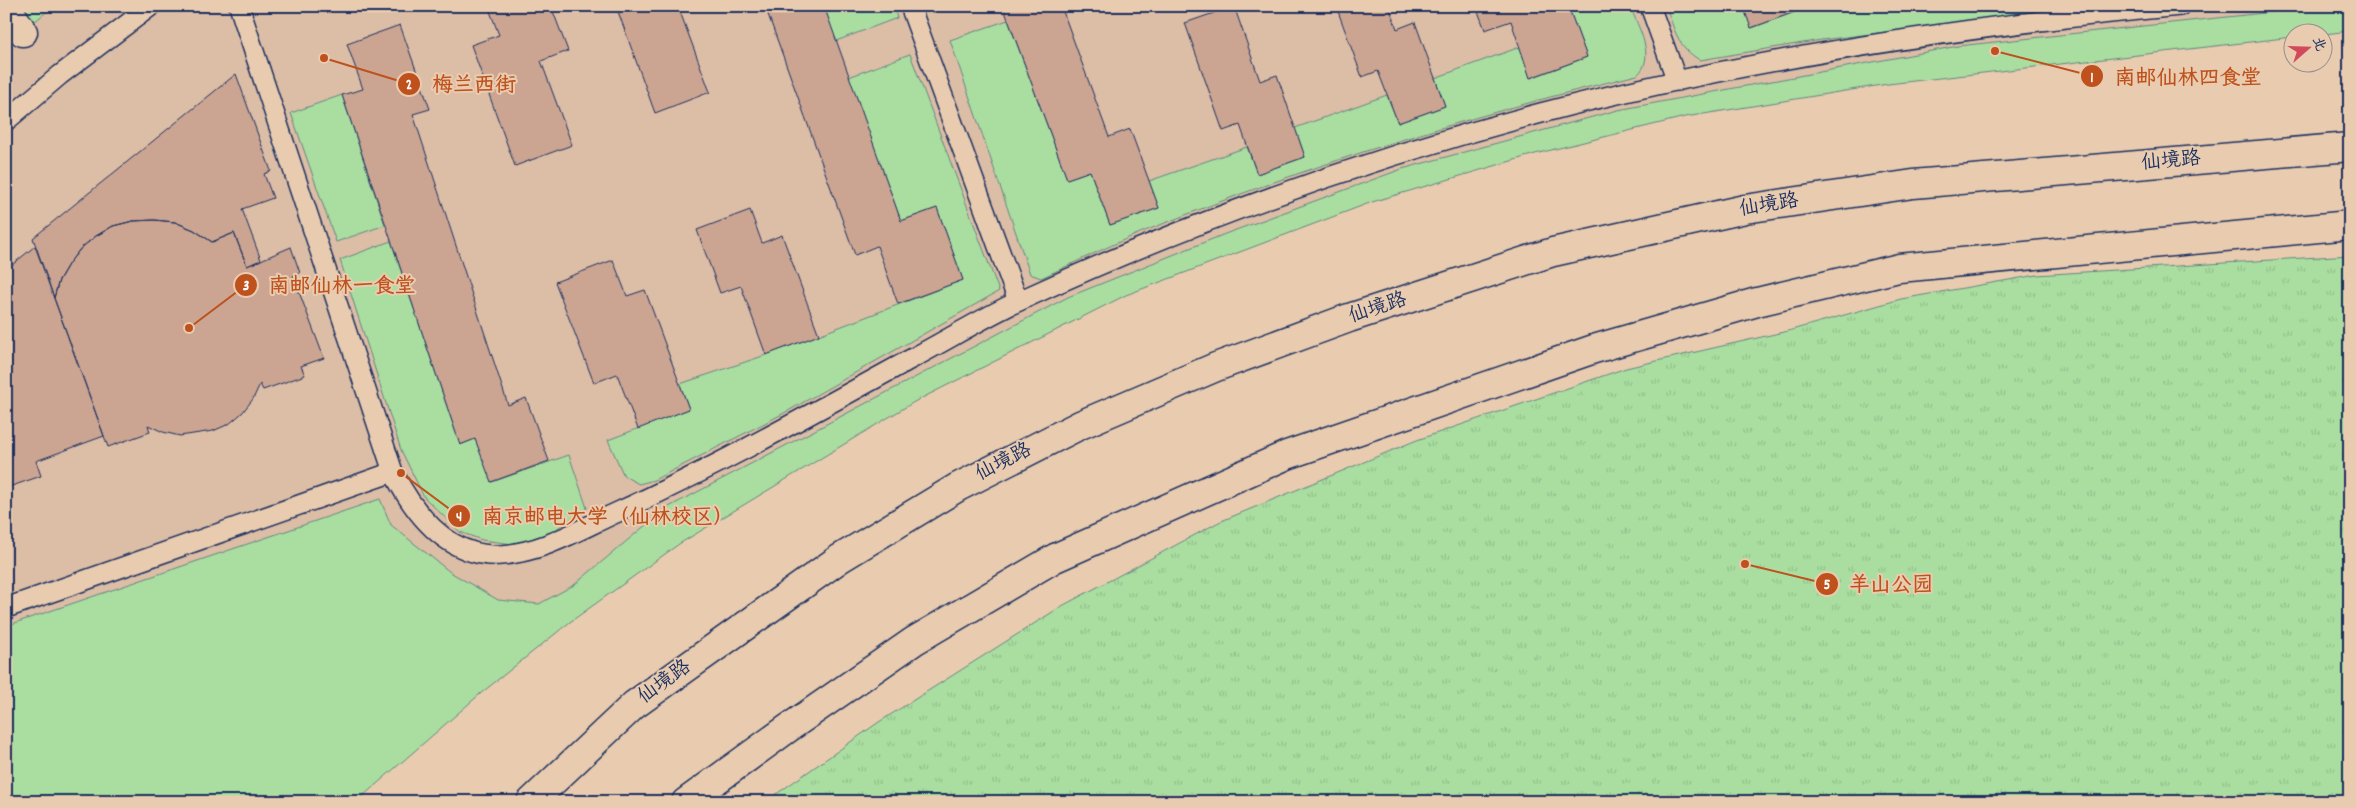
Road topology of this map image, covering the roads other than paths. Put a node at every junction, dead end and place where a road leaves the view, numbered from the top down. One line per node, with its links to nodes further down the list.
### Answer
1 (6, 6): 7 (main road)
2 (151, 6): 9 (lane)
3 (239, 6): 13 (lane)
4 (910, 6): 12 (lane)
5 (1650, 6): 8 (lane)
6 (2180, 6): 8 (lane)
7 (23, 32)
8 (1677, 81): 12 (lane)
9 (6, 121)
10 (2350, 147): 15 (main road, 仙境路)
11 (2350, 225): 16 (main road)
12 (1018, 302): 13 (lane)
13 (393, 472): 14 (lane)
14 (6, 608)
15 (531, 802)
16 (686, 802)

